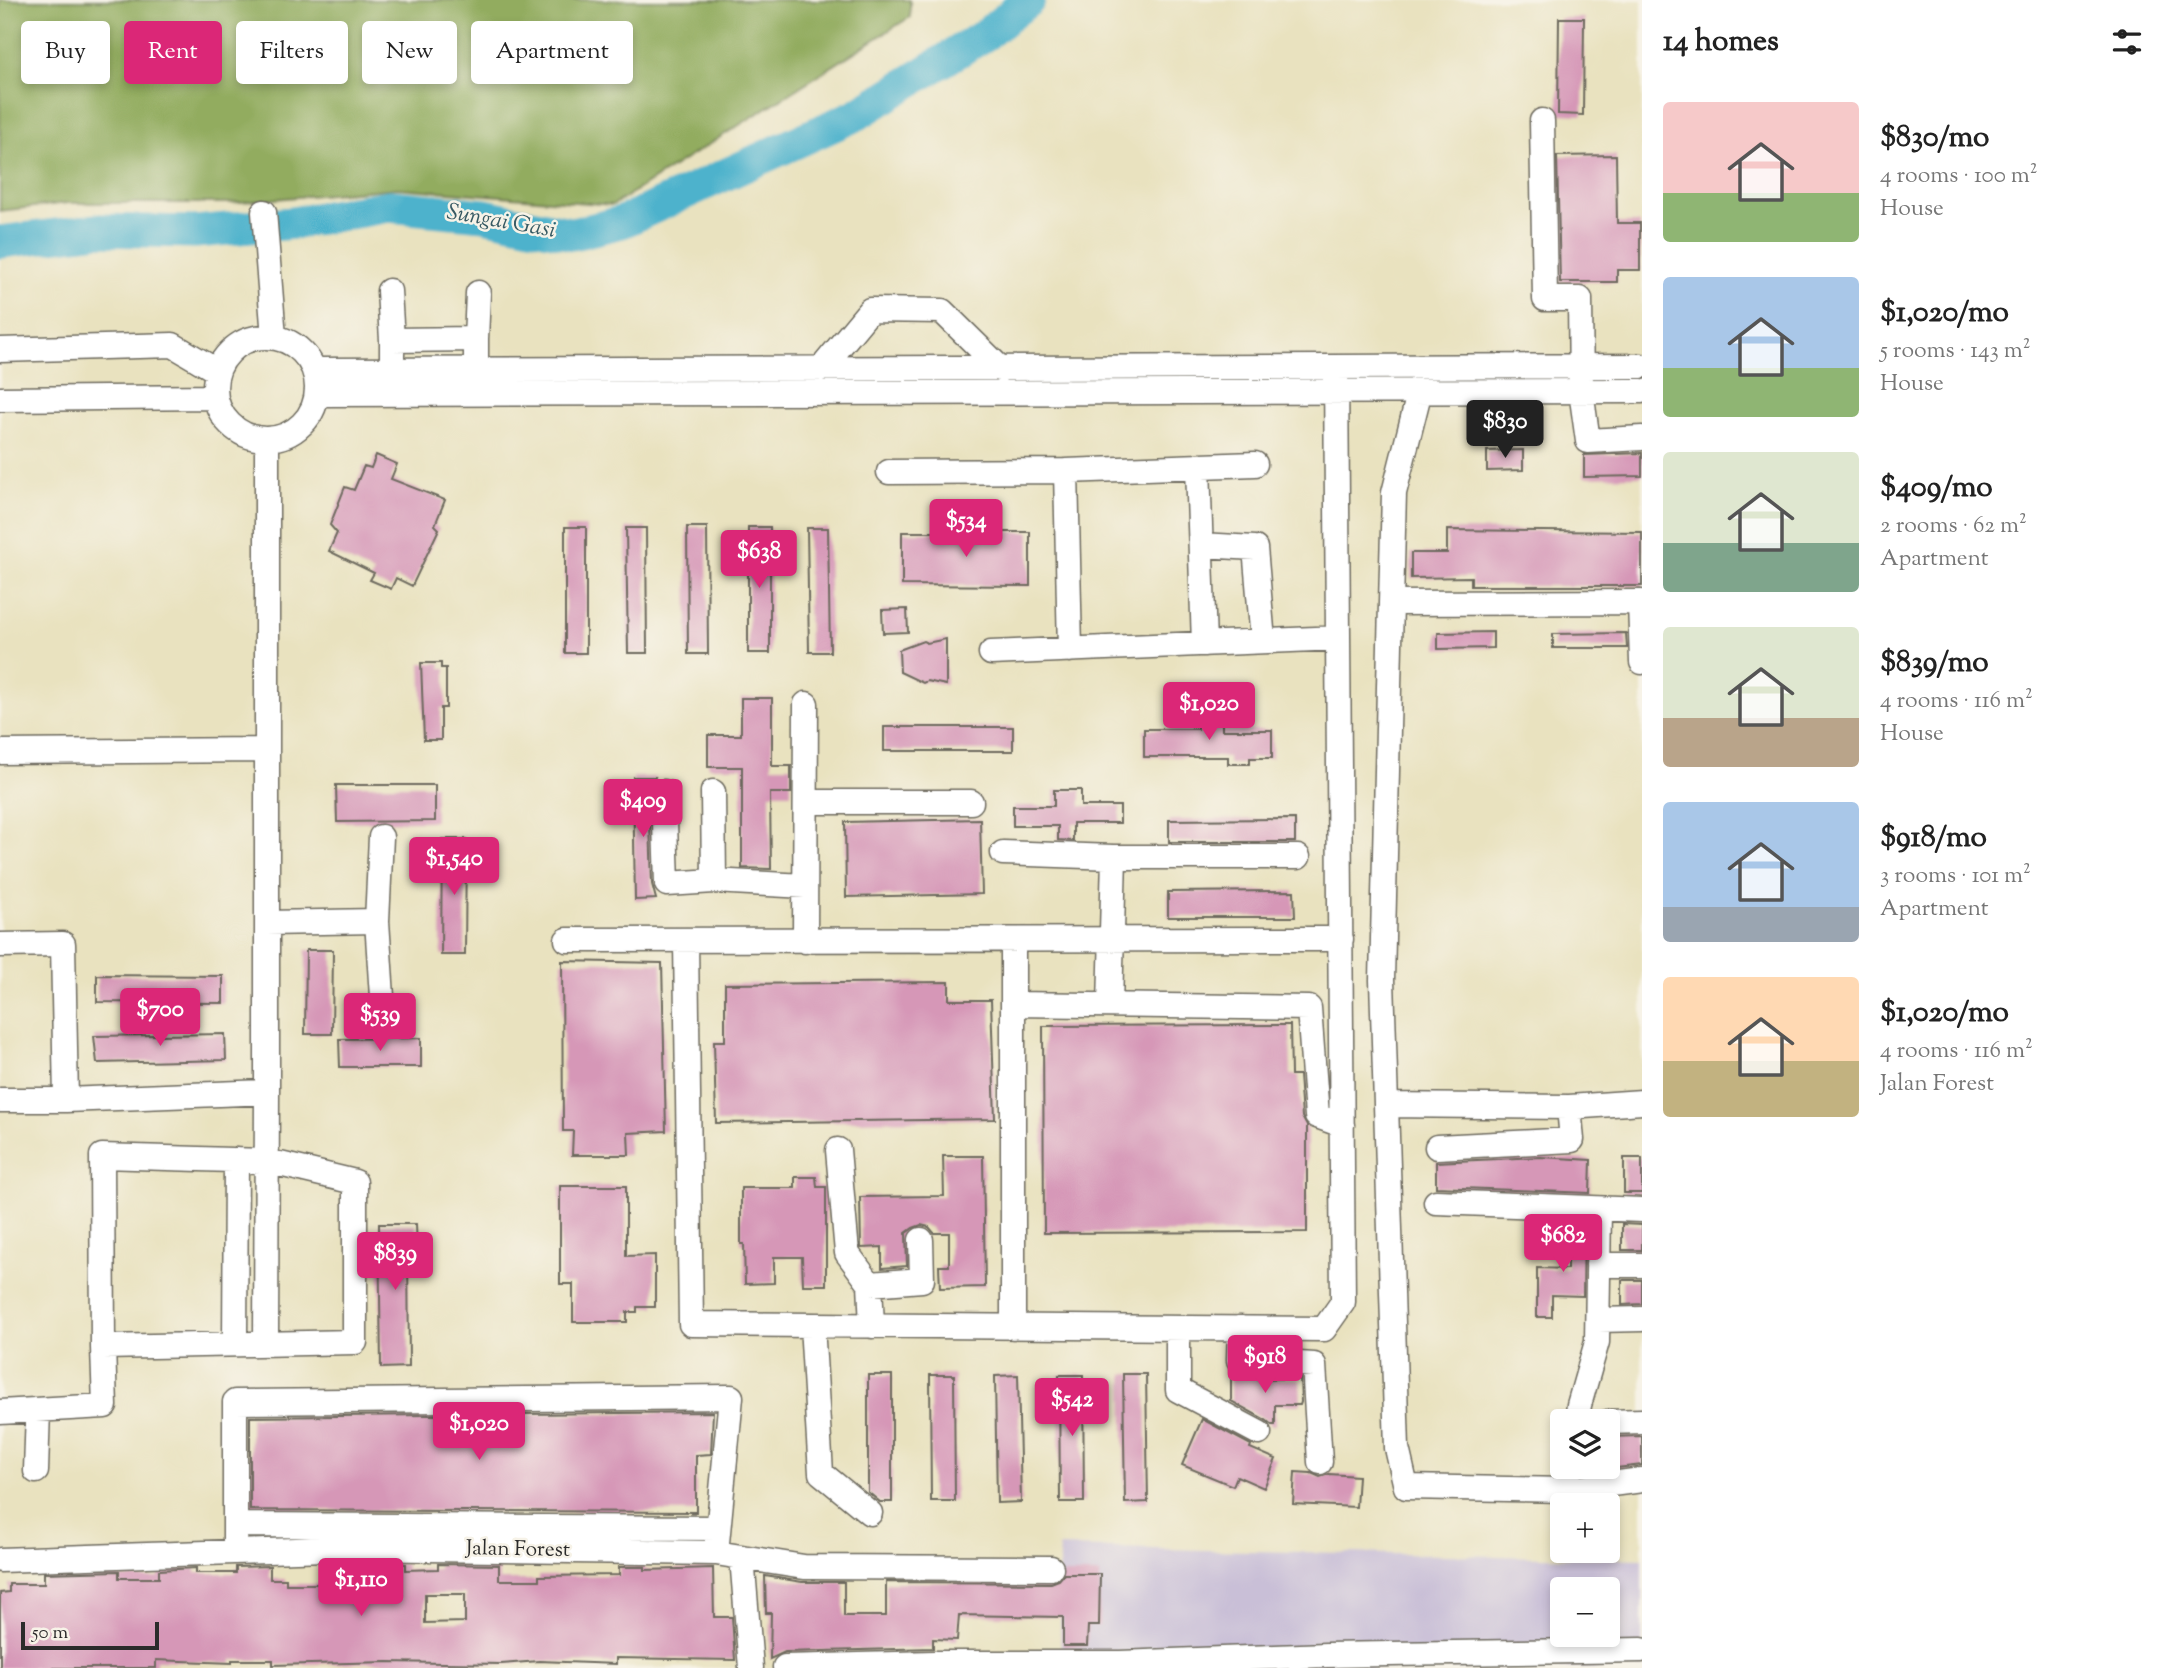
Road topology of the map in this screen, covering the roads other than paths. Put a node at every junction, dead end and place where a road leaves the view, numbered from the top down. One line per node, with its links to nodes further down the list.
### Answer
1 (1542, 121): 10 (street)
2 (264, 212): 5 (street)
3 (389, 291): 7 (street)
4 (478, 293): 6 (street)
5 (274, 337): 16 (street); 18 (street)
6 (477, 339): 7 (street); 15 (street)
7 (392, 340): 14 (street)
8 (0, 350): 16 (street)
9 (1642, 366): 10 (street)
10 (1581, 367): 11 (street); 19 (street)
11 (1427, 368): 17 (street); 21 (street)
12 (821, 369): 13 (street); 13 (street); 15 (street)
13 (1001, 369): 17 (street)
14 (392, 370): 15 (street); 18 (street)
15 (477, 370)
16 (217, 371): 22 (street)
17 (1336, 381): 18 (street); 21 (street); 33 (street)
18 (317, 382): 25 (street)
19 (1581, 391): 20 (street); 21 (street); 24 (street)
20 (1642, 391)
21 (1418, 392): 32 (street)
22 (215, 397): 23 (street); 25 (street)
23 (0, 399)
24 (1642, 438)
25 (267, 439): 40 (street)
26 (1255, 464): 27 (street)
27 (1198, 466): 28 (street); 30 (street)
28 (1066, 471): 29 (street); 36 (street)
29 (889, 472)
30 (1201, 545): 34 (street); 35 (street)
31 (1641, 602): 32 (street); 38 (street)
32 (1391, 603): 68 (street)
33 (1339, 638): 34 (street); 54 (street)
34 (1263, 641): 35 (street)
35 (1204, 644): 36 (street)
36 (1070, 650): 37 (street)
37 (991, 653)
38 (1642, 662)
39 (806, 704): 44 (street)
40 (267, 750): 41 (street); 53 (street)
41 (0, 752)
42 (664, 792): 50 (street)
43 (713, 792): 50 (street)
44 (806, 802): 45 (street); 51 (street)
45 (971, 802)
46 (381, 837): 52 (street)
47 (1003, 853): 48 (street)
48 (1115, 858): 49 (street); 57 (street)
49 (1298, 858)
50 (714, 881): 51 (street)
51 (805, 886): 59 (street)
52 (377, 921): 53 (street); 63 (street)
53 (267, 923): 64 (street)
54 (1341, 939): 57 (street); 70 (street)
55 (567, 940): 58 (street)
56 (1013, 940): 57 (street); 59 (street); 61 (street)
57 (1111, 940): 62 (street)
58 (686, 941): 59 (street); 84 (street)
59 (805, 941)
60 (0, 945): 66 (street)
61 (1013, 1004): 62 (street); 86 (street)
62 (1110, 1005): 70 (street)
63 (383, 1012)
64 (267, 1092): 66 (street); 74 (street)
65 (0, 1100): 66 (street)
66 (66, 1100)
67 (1642, 1101): 69 (street)
68 (1386, 1105): 69 (street); 100 (street)
69 (1569, 1107): 71 (street)
70 (1342, 1125): 88 (street)
71 (1437, 1147)
72 (838, 1150): 81 (street)
73 (236, 1160): 74 (street); 90 (street); 91 (street)
74 (267, 1161): 89 (street); 89 (street)
75 (1436, 1202): 76 (street)
76 (1599, 1209): 77 (street); 79 (street)
77 (1642, 1210)
78 (921, 1240): 81 (street)
79 (1598, 1265): 80 (street); 83 (street)
80 (1642, 1265)
81 (870, 1284): 85 (street)
82 (1642, 1319): 83 (street)
83 (1598, 1320): 92 (street)
84 (812, 1325): 85 (street); 103 (street)
85 (872, 1326): 86 (street)
86 (1013, 1326): 87 (street)
87 (1178, 1328): 88 (street); 97 (street)
88 (1240, 1328): 98 (street)
89 (266, 1342): 90 (street)
90 (234, 1343): 91 (street)
91 (103, 1347): 93 (street)
92 (1578, 1409)
93 (38, 1410): 94 (street); 99 (street)
94 (0, 1412)
95 (1642, 1421): 96 (street)
96 (1620, 1422)
97 (1259, 1433)
98 (1320, 1462)
99 (36, 1471)
100 (1550, 1479)
101 (1605, 1479): 102 (street)
102 (1642, 1480)
103 (870, 1513)
104 (236, 1525): 105 (street); 105 (street); 106 (street)
105 (718, 1528): 107 (street)
106 (235, 1552): 107 (street, Jalan Forest); 109 (street, Jalan Forest)
107 (716, 1553): 108 (street, Jalan Forest)
108 (741, 1558): 110 (street, Jalan Forest); 115 (street)
109 (0, 1560)
110 (1051, 1568)
111 (1642, 1650): 112 (street)
112 (1498, 1660): 113 (street)
113 (1014, 1666): 114 (street)
114 (785, 1667)
115 (751, 1668)

